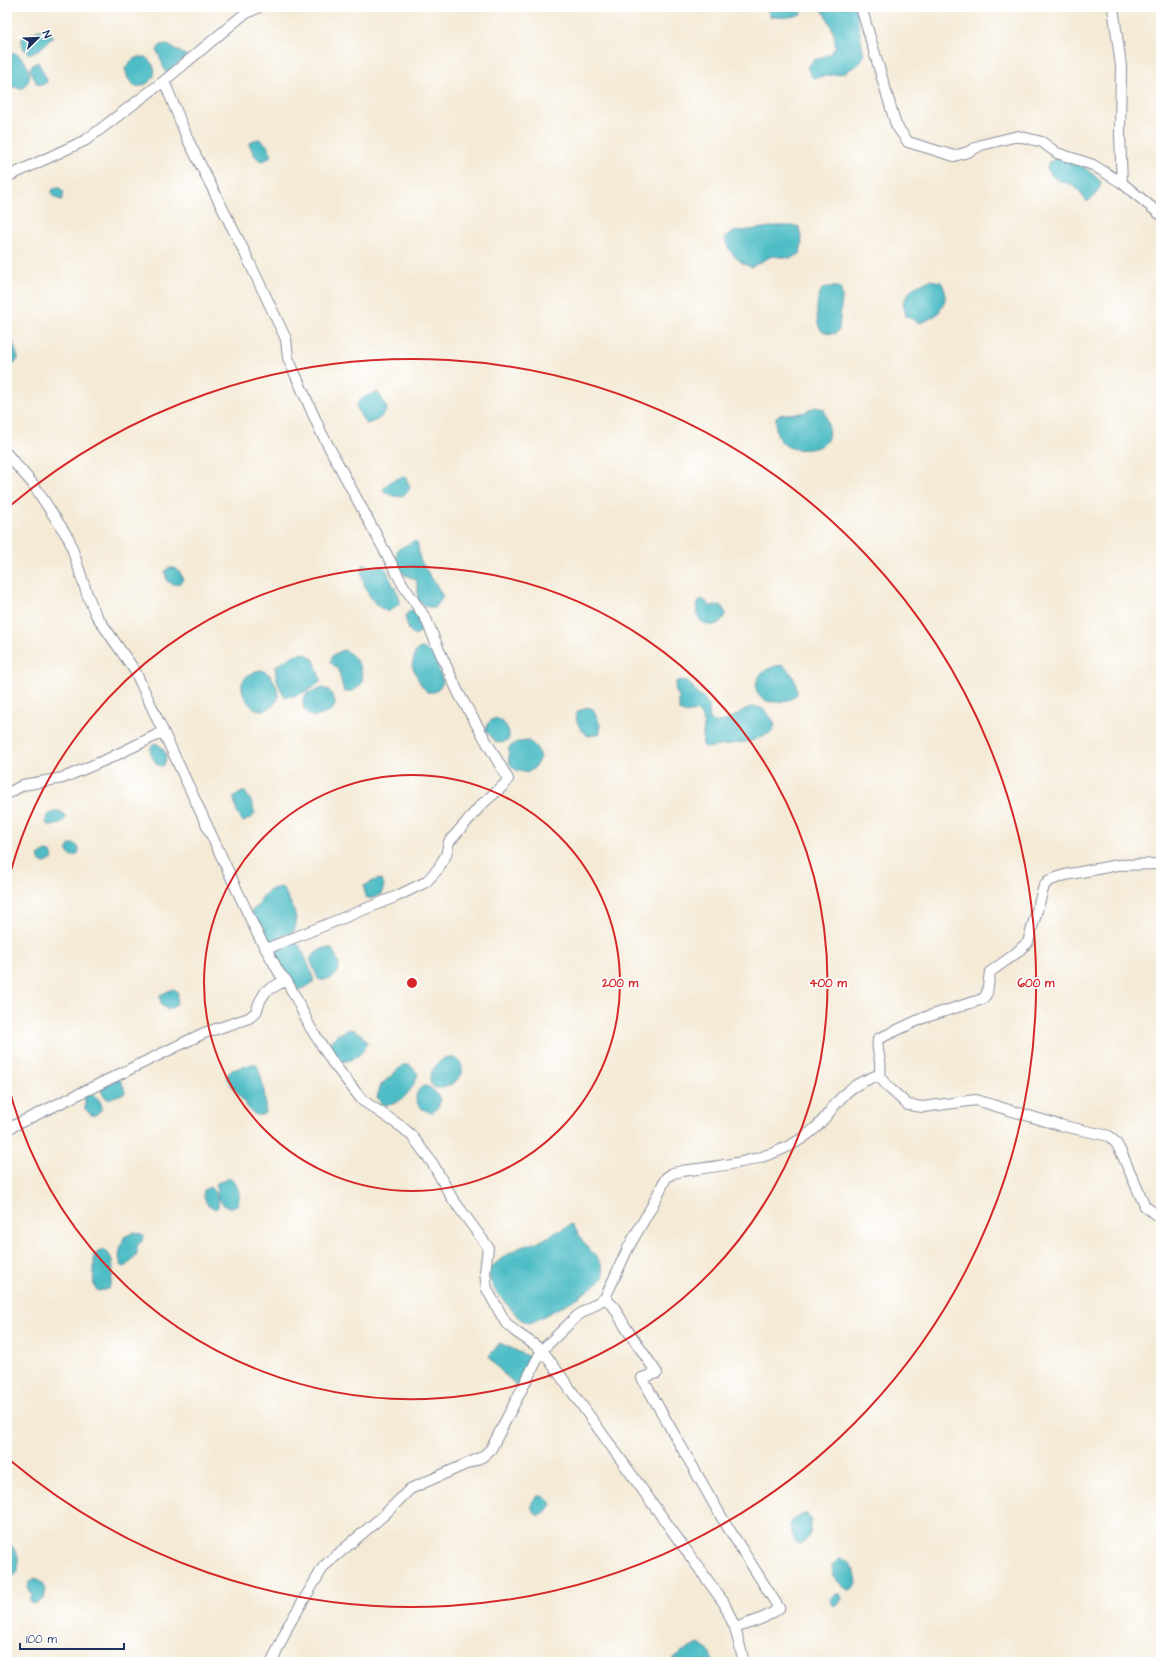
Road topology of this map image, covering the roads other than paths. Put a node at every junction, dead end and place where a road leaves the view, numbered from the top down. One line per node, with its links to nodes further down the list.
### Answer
1 (259, 7): 4 (street)
2 (861, 7): 6 (street)
3 (1113, 7): 6 (street)
4 (164, 81): 5 (street); 12 (street)
5 (7, 177)
6 (1122, 182): 7 (street)
7 (1161, 215)
8 (7, 454): 9 (street)
9 (163, 732): 10 (street); 12 (street)
10 (7, 794)
11 (1161, 864): 14 (street)
12 (266, 949): 13 (street)
13 (286, 980): 15 (street); 18 (street)
14 (878, 1075): 16 (street); 17 (street)
15 (7, 1129)
16 (1161, 1219)
17 (605, 1298): 18 (street); 19 (street)
18 (542, 1350): 19 (street); 20 (street)
19 (735, 1628): 21 (street)
20 (272, 1662)
21 (744, 1662)

